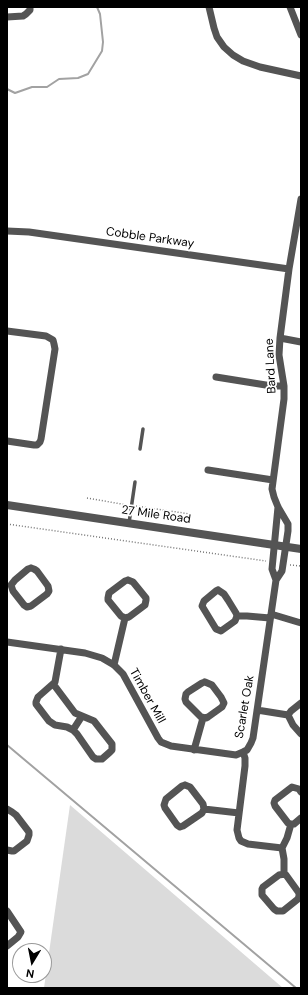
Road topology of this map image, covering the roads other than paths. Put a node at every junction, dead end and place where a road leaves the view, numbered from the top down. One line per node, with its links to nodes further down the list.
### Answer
1 (30, 7): 4 (street)
2 (209, 7): 6 (street)
3 (290, 7): 5 (street)
4 (7, 17)
5 (301, 35)
6 (301, 74)
7 (301, 199): 9 (street, Bard Lane)
8 (7, 230): 9 (street, Cobble Parkway)
9 (289, 269): 11 (street, Bard Lane)
10 (7, 331): 16 (street)
11 (280, 338): 12 (street); 14 (street, Bard Lane)
12 (301, 342)
13 (216, 377): 14 (street)
14 (284, 386): 19 (street, Bard Lane)
15 (143, 429): 17 (lane)
16 (7, 441)
17 (140, 449)
18 (208, 470): 19 (street)
19 (273, 480): 22 (street, Bard Lane)
20 (135, 482): 23 (lane)
21 (7, 505): 23 (street, 27 Mile Road)
22 (278, 507): 24 (street, Bard Lane); 25 (street, Bard Lane)
23 (129, 523): 24 (street, 27 Mile Road)
24 (274, 545): 25 (street, 27 Mile Road); 27 (street, Scarlet Oak)
25 (287, 546): 26 (street, 27 Mile Road); 27 (street, Scarlet Oak)
26 (301, 549)
27 (276, 580): 30 (street, Scarlet Oak)
28 (9, 584): 28 (street)
29 (237, 616): 29 (street); 30 (street)
30 (271, 616): 32 (street); 38 (street, Scarlet Oak)
31 (125, 618): 31 (street); 35 (street)
32 (301, 623)
33 (7, 642): 34 (street, Timber Mill)
34 (61, 649): 35 (street, Timber Mill); 36 (street)
35 (114, 665): 44 (street, Timber Mill)
36 (54, 685): 40 (street); 42 (street)
37 (301, 703): 39 (street)
38 (257, 710): 39 (street); 45 (street, Scarlet Oak)
39 (288, 715): 43 (street)
40 (82, 716): 42 (street); 42 (street)
41 (203, 718): 41 (street); 44 (street)
42 (73, 730)
43 (301, 734)
44 (194, 750): 45 (street, Timber Mill)
45 (243, 752): 49 (street, Scarlet Oak)
46 (301, 792): 51 (street)
47 (7, 809): 53 (street)
48 (204, 809): 48 (street); 49 (street)
49 (239, 813): 52 (street, Scarlet Oak)
50 (301, 818): 51 (street)
51 (291, 824): 52 (street)
52 (282, 848): 54 (street)
53 (7, 850)
54 (284, 874): 54 (street)
55 (7, 911): 56 (street)
56 (7, 946)

